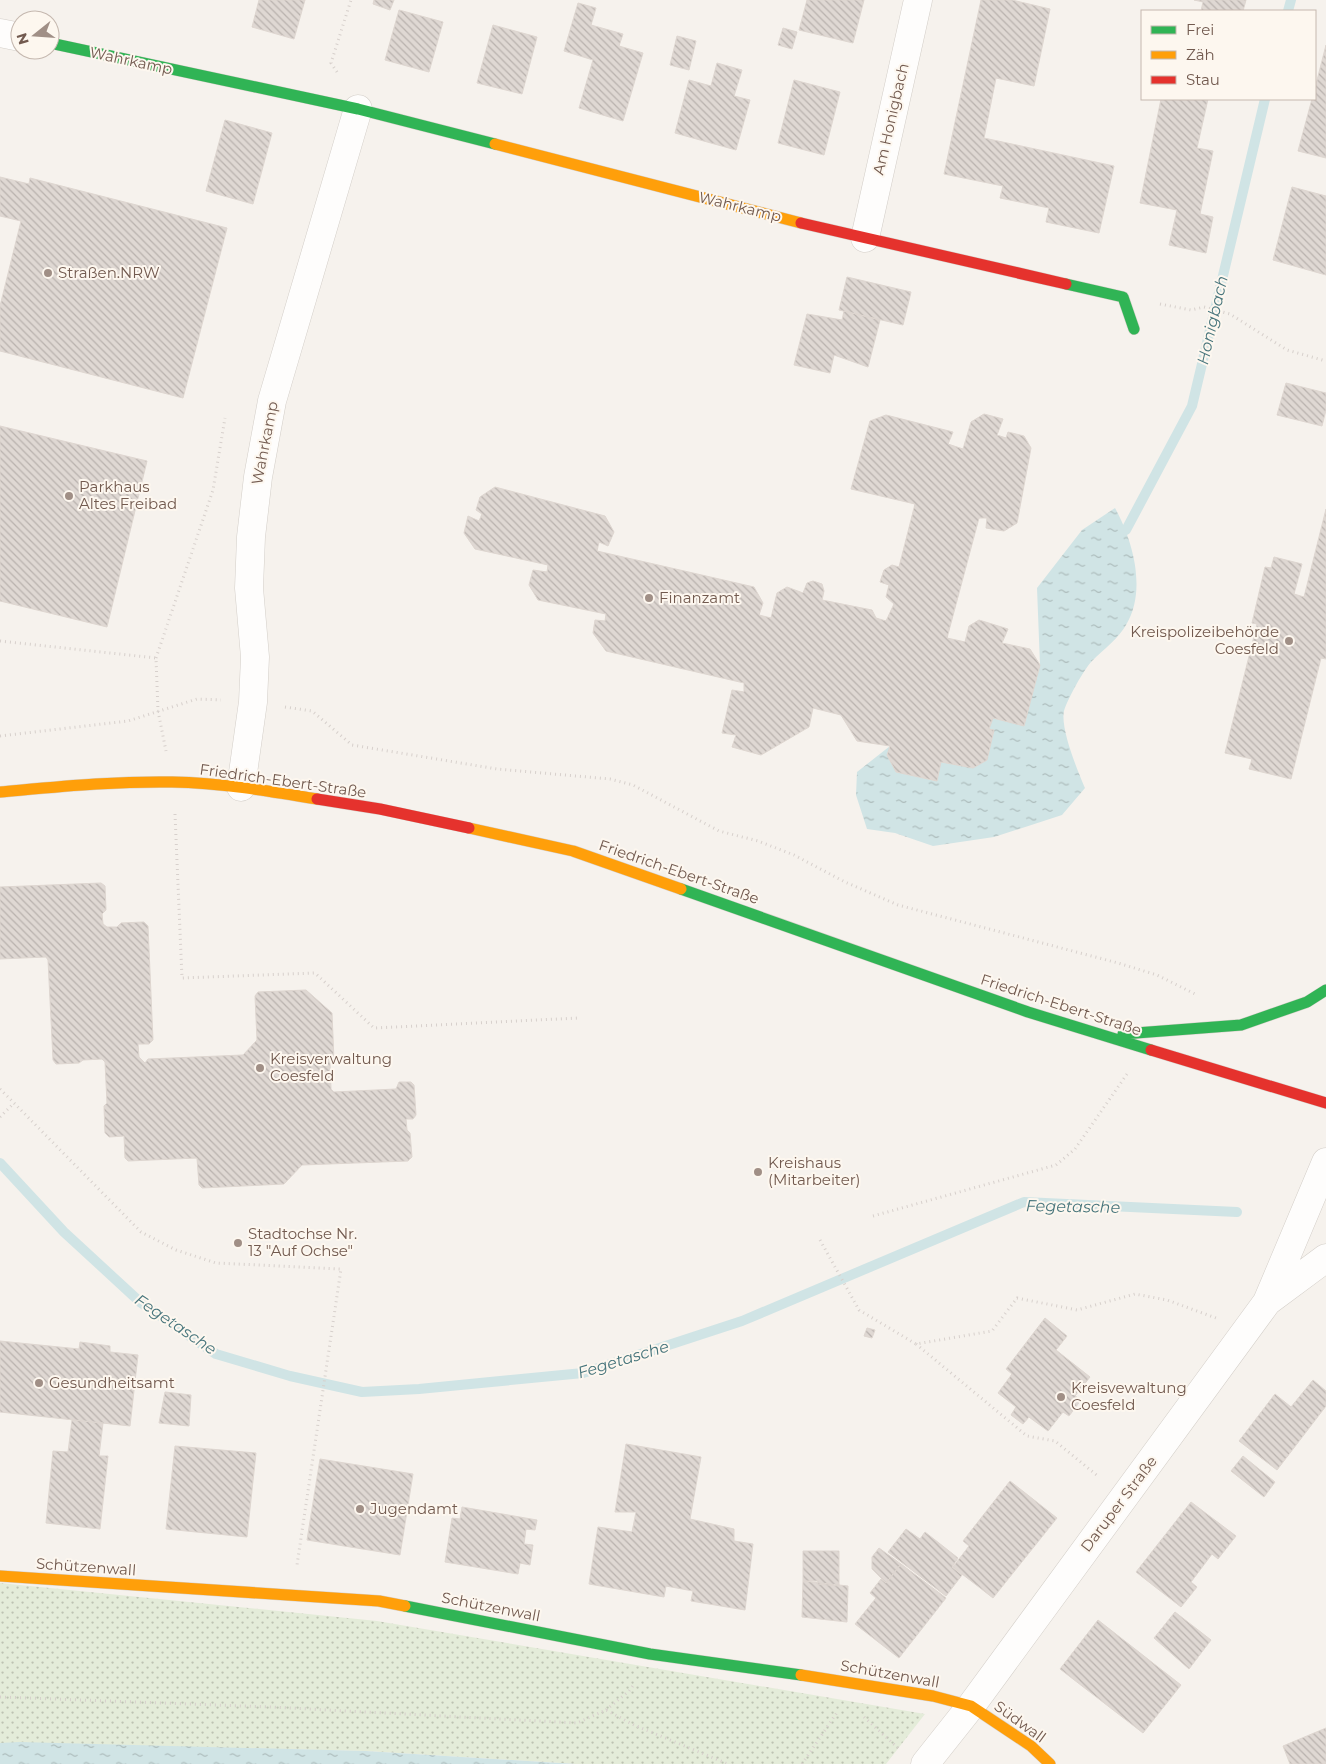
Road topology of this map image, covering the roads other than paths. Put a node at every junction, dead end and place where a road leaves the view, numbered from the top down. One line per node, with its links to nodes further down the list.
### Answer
1 (918, 0): 4 (street, Am Honigbach)
2 (60, 45): 3 (street, Wahrkamp)
3 (358, 109): 4 (street, Wahrkamp); 6 (street, Wahrkamp)
4 (865, 238): 5 (street, Wahrkamp)
5 (1134, 329)
6 (241, 787): 7 (street, Friedrich-Ebert-Straße); 9 (street, Friedrich-Ebert-Straße)
7 (0, 792)
8 (1326, 990): 9 (street)
9 (1109, 1035): 10 (street, Friedrich-Ebert-Straße)
10 (1326, 1103)
11 (1326, 1162): 13 (street, Daruper Straße)
12 (1326, 1258): 13 (street, Daruper Straße)
13 (1267, 1302): 15 (street, Daruper Straße)
14 (0, 1576): 15 (street, Schützenwall)
15 (971, 1706): 16 (street, Daruper Straße); 17 (street, Südwall)
16 (913, 1758)
17 (1050, 1764)

